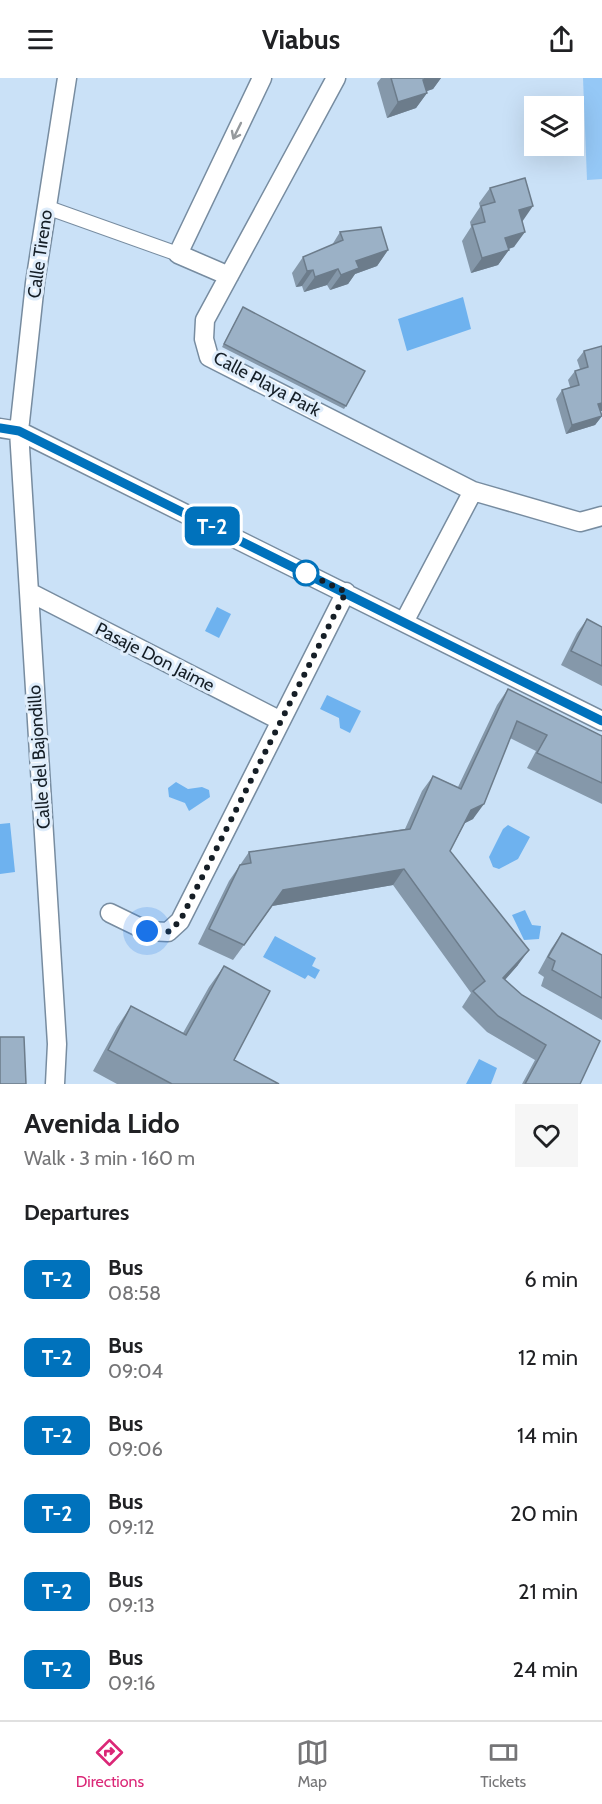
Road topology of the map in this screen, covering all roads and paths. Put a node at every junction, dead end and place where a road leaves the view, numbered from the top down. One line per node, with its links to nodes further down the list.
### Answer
1 (67, 78): 4 (street, Calle Tireno)
2 (262, 78): 5 (street, one-way to 5)
3 (336, 78): 6 (street, Calle Playa Park)
4 (46, 207): 5 (street); 8 (street, Calle Tireno)
5 (178, 254): 6 (street)
6 (229, 276): 9 (street, Calle Playa Park)
7 (0, 428): 8 (street)
8 (19, 431): 11 (street, Calle del Bajondillo); 12 (street)
9 (472, 490): 10 (street); 13 (street)
10 (602, 516)
11 (29, 592): 14 (street, Pasaje Don Jaime); 17 (street, Calle del Bajondillo)
12 (346, 592): 13 (street); 14 (street)
13 (404, 622): 15 (street)
14 (280, 721): 16 (street)
15 (602, 721)
16 (110, 913)
17 (55, 1084)

